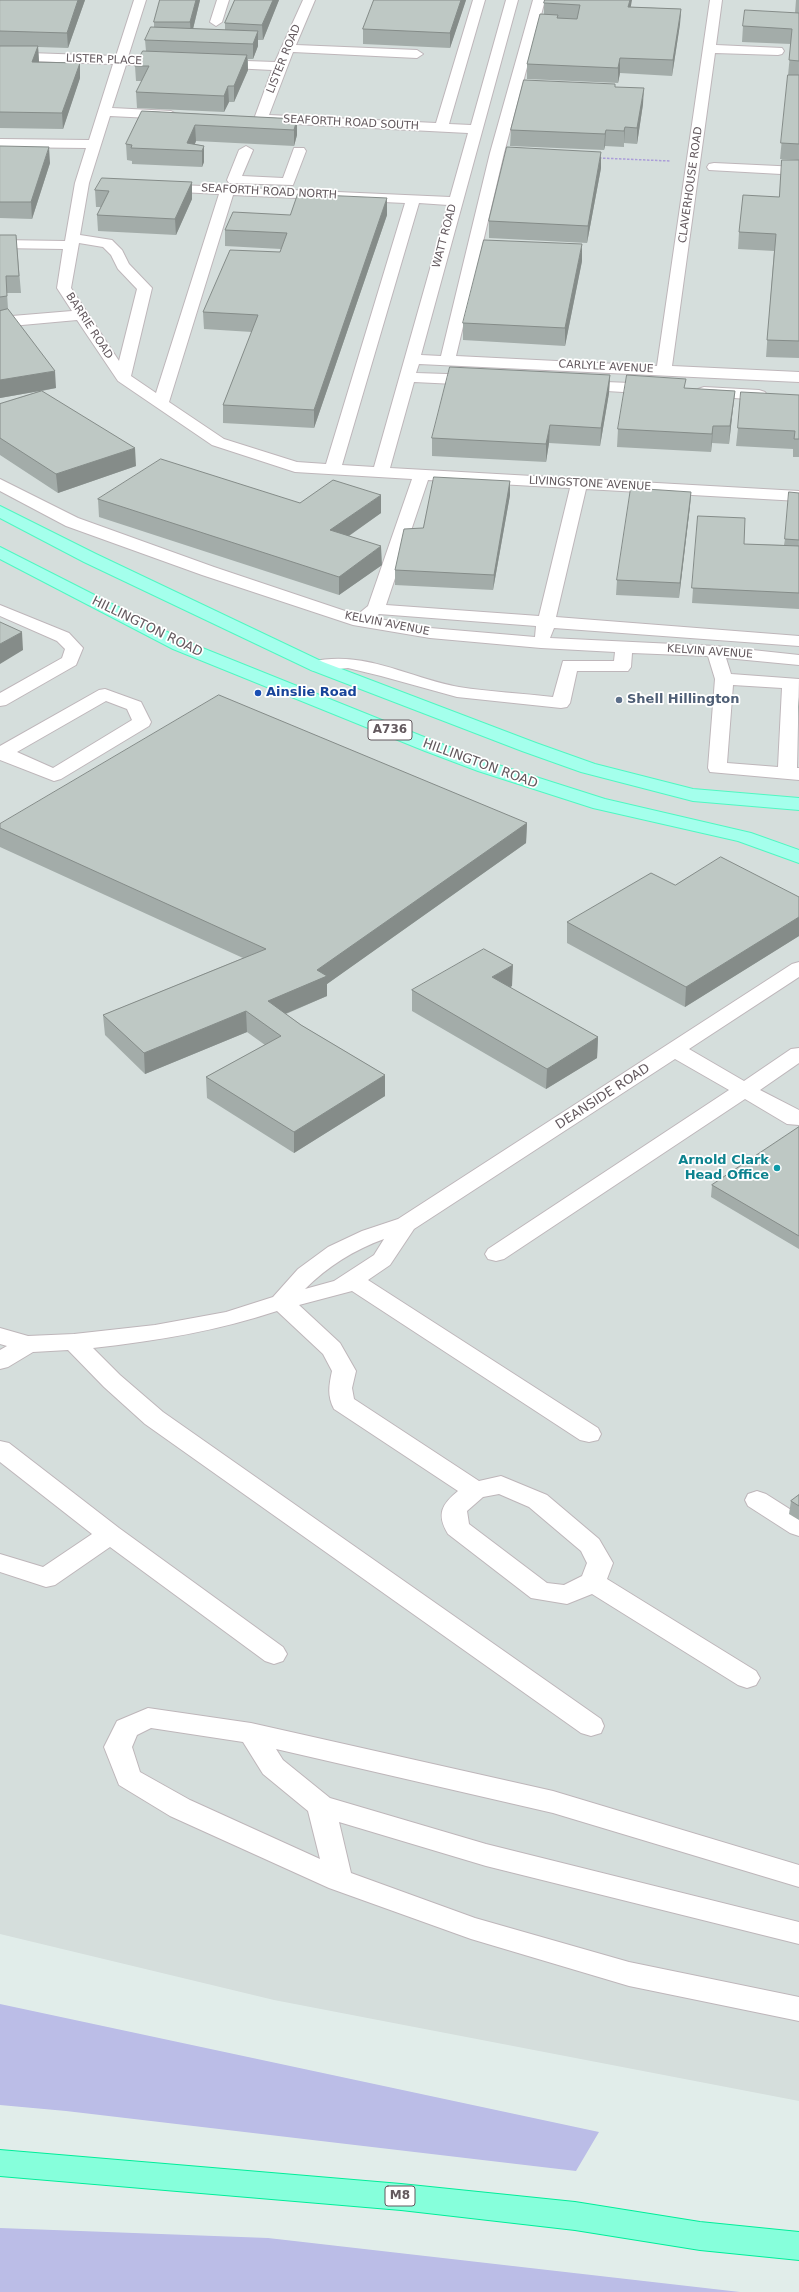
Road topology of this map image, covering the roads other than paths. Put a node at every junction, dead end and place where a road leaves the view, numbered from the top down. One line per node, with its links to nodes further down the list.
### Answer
1 (140, 0): 16 (street, BARRIE ROAD)
2 (222, 0): 8 (street)
3 (309, 0): 11 (street, LISTER ROAD)
4 (479, 0): 24 (street)
5 (512, 0): 9 (street, WATT ROAD)
6 (540, 0): 10 (street)
7 (716, 0): 12 (street, CLAVERHOUSE ROAD)
8 (216, 22)
9 (505, 24): 10 (street); 25 (street, WATT ROAD)
10 (532, 25): 31 (street)
11 (288, 48): 14 (street); 19 (street, LISTER ROAD)
12 (709, 49): 13 (street); 51 (street, CLAVERHOUSE ROAD)
13 (778, 52)
14 (417, 54)
15 (0, 56): 16 (street, LISTER PLACE)
16 (122, 60): 17 (street, LISTER PLACE); 20 (street, BARRIE ROAD)
17 (145, 61)
18 (201, 63): 19 (street)
19 (280, 66): 23 (street, LISTER ROAD)
20 (106, 112): 21 (street); 27 (street, BARRIE ROAD)
21 (184, 115)
22 (246, 118): 23 (street, SEAFORTH ROAD SOUTH)
23 (261, 119): 24 (street, SEAFORTH ROAD SOUTH)
24 (441, 127): 25 (street, SEAFORTH ROAD SOUTH)
25 (476, 129): 30 (street, WATT ROAD)
26 (0, 143): 27 (street)
27 (94, 144): 34 (street, BARRIE ROAD)
28 (246, 150): 37 (street)
29 (299, 151): 37 (street)
30 (471, 151): 31 (street); 40 (street, WATT ROAD)
31 (497, 153): 44 (street)
32 (714, 167): 33 (street)
33 (799, 171)
34 (82, 183): 35 (street); 41 (street, BARRIE ROAD)
35 (98, 184)
36 (151, 186): 38 (street, SEAFORTH ROAD NORTH)
37 (260, 186): 38 (street, SEAFORTH ROAD NORTH); 39 (street, SEAFORTH ROAD NORTH)
38 (227, 190): 60 (street)
39 (412, 199): 40 (street, SEAFORTH ROAD NORTH); 61 (street)
40 (455, 201): 42 (street, WATT ROAD)
41 (72, 242): 43 (street); 47 (street, BARRIE ROAD); 54 (street)
42 (444, 242): 44 (street); 46 (street, WATT ROAD)
43 (0, 244)
44 (475, 244): 45 (street); 46 (street)
45 (491, 245)
46 (448, 287): 49 (street, WATT ROAD); 50 (street)
47 (82, 315): 48 (street); 54 (street, BARRIE ROAD)
48 (0, 322)
49 (412, 359): 50 (street, CARLYLE AVENUE); 53 (street, WATT ROAD)
50 (448, 359): 51 (street, CARLYLE AVENUE)
51 (664, 370): 52 (street, CARLYLE AVENUE)
52 (760, 375): 55 (street, CARLYLE AVENUE); 59 (street)
53 (407, 377): 56 (street); 62 (street, WATT ROAD)
54 (123, 378): 60 (street, BARRIE ROAD)
55 (799, 378)
56 (493, 381)
57 (563, 385): 58 (street)
58 (673, 390)
59 (688, 391)
60 (161, 402): 61 (street, BARRIE ROAD)
61 (332, 470): 62 (street, BARRIE ROAD)
62 (381, 472): 63 (street, LIVINGSTONE AVENUE)
63 (421, 475): 65 (street, LIVINGSTONE AVENUE); 69 (street)
64 (0, 484): 71 (street, KELVIN AVENUE)
65 (579, 484): 66 (street, LIVINGSTONE AVENUE); 72 (street)
66 (799, 496)
67 (0, 512): 78 (main road, A736)
68 (0, 552): 85 (main road, HILLINGTON ROAD / A736)
69 (376, 609): 71 (street); 72 (street)
70 (0, 610): 81 (street)
71 (358, 621): 74 (street, KELVIN AVENUE)
72 (546, 622): 73 (street); 74 (street)
73 (799, 641)
74 (541, 643): 75 (street, KELVIN AVENUE)
75 (624, 646): 76 (street, KELVIN AVENUE); 78 (street)
76 (715, 652): 77 (street, KELVIN AVENUE); 79 (street)
77 (799, 660)
78 (317, 666): 84 (main road, A736)
79 (724, 679): 80 (street); 83 (street)
80 (795, 684): 83 (street)
81 (0, 701)
82 (2, 754): 82 (street)
83 (793, 774)
84 (799, 804)
85 (799, 857)
86 (799, 968): 87 (street, DEANSIDE ROAD)
87 (675, 1050): 89 (street); 91 (street, DEANSIDE ROAD)
88 (799, 1054): 89 (street)
89 (745, 1091): 90 (street); 92 (street)
90 (797, 1118)
91 (406, 1224): 93 (street); 94 (street)
92 (496, 1254)
93 (352, 1280): 94 (street); 99 (street)
94 (281, 1302): 96 (street); 101 (street)
95 (0, 1336): 97 (street)
96 (74, 1342): 97 (street); 109 (street)
97 (28, 1344): 98 (street)
98 (0, 1361)
99 (589, 1434)
100 (0, 1449): 104 (street)
101 (475, 1490): 106 (street); 106 (street)
102 (757, 1500): 103 (street)
103 (799, 1528)
104 (110, 1534): 105 (street); 107 (street)
105 (0, 1563)
106 (593, 1582): 108 (street)
107 (274, 1654)
108 (747, 1678)
109 (591, 1726)
110 (251, 1733): 111 (street); 112 (street); 113 (street)
111 (321, 1806): 113 (street); 114 (street)
112 (799, 1876)
113 (339, 1880): 115 (street)
114 (799, 1933)
115 (799, 2009)
116 (0, 2163): 117 (highway, M8)
117 (799, 2246)

